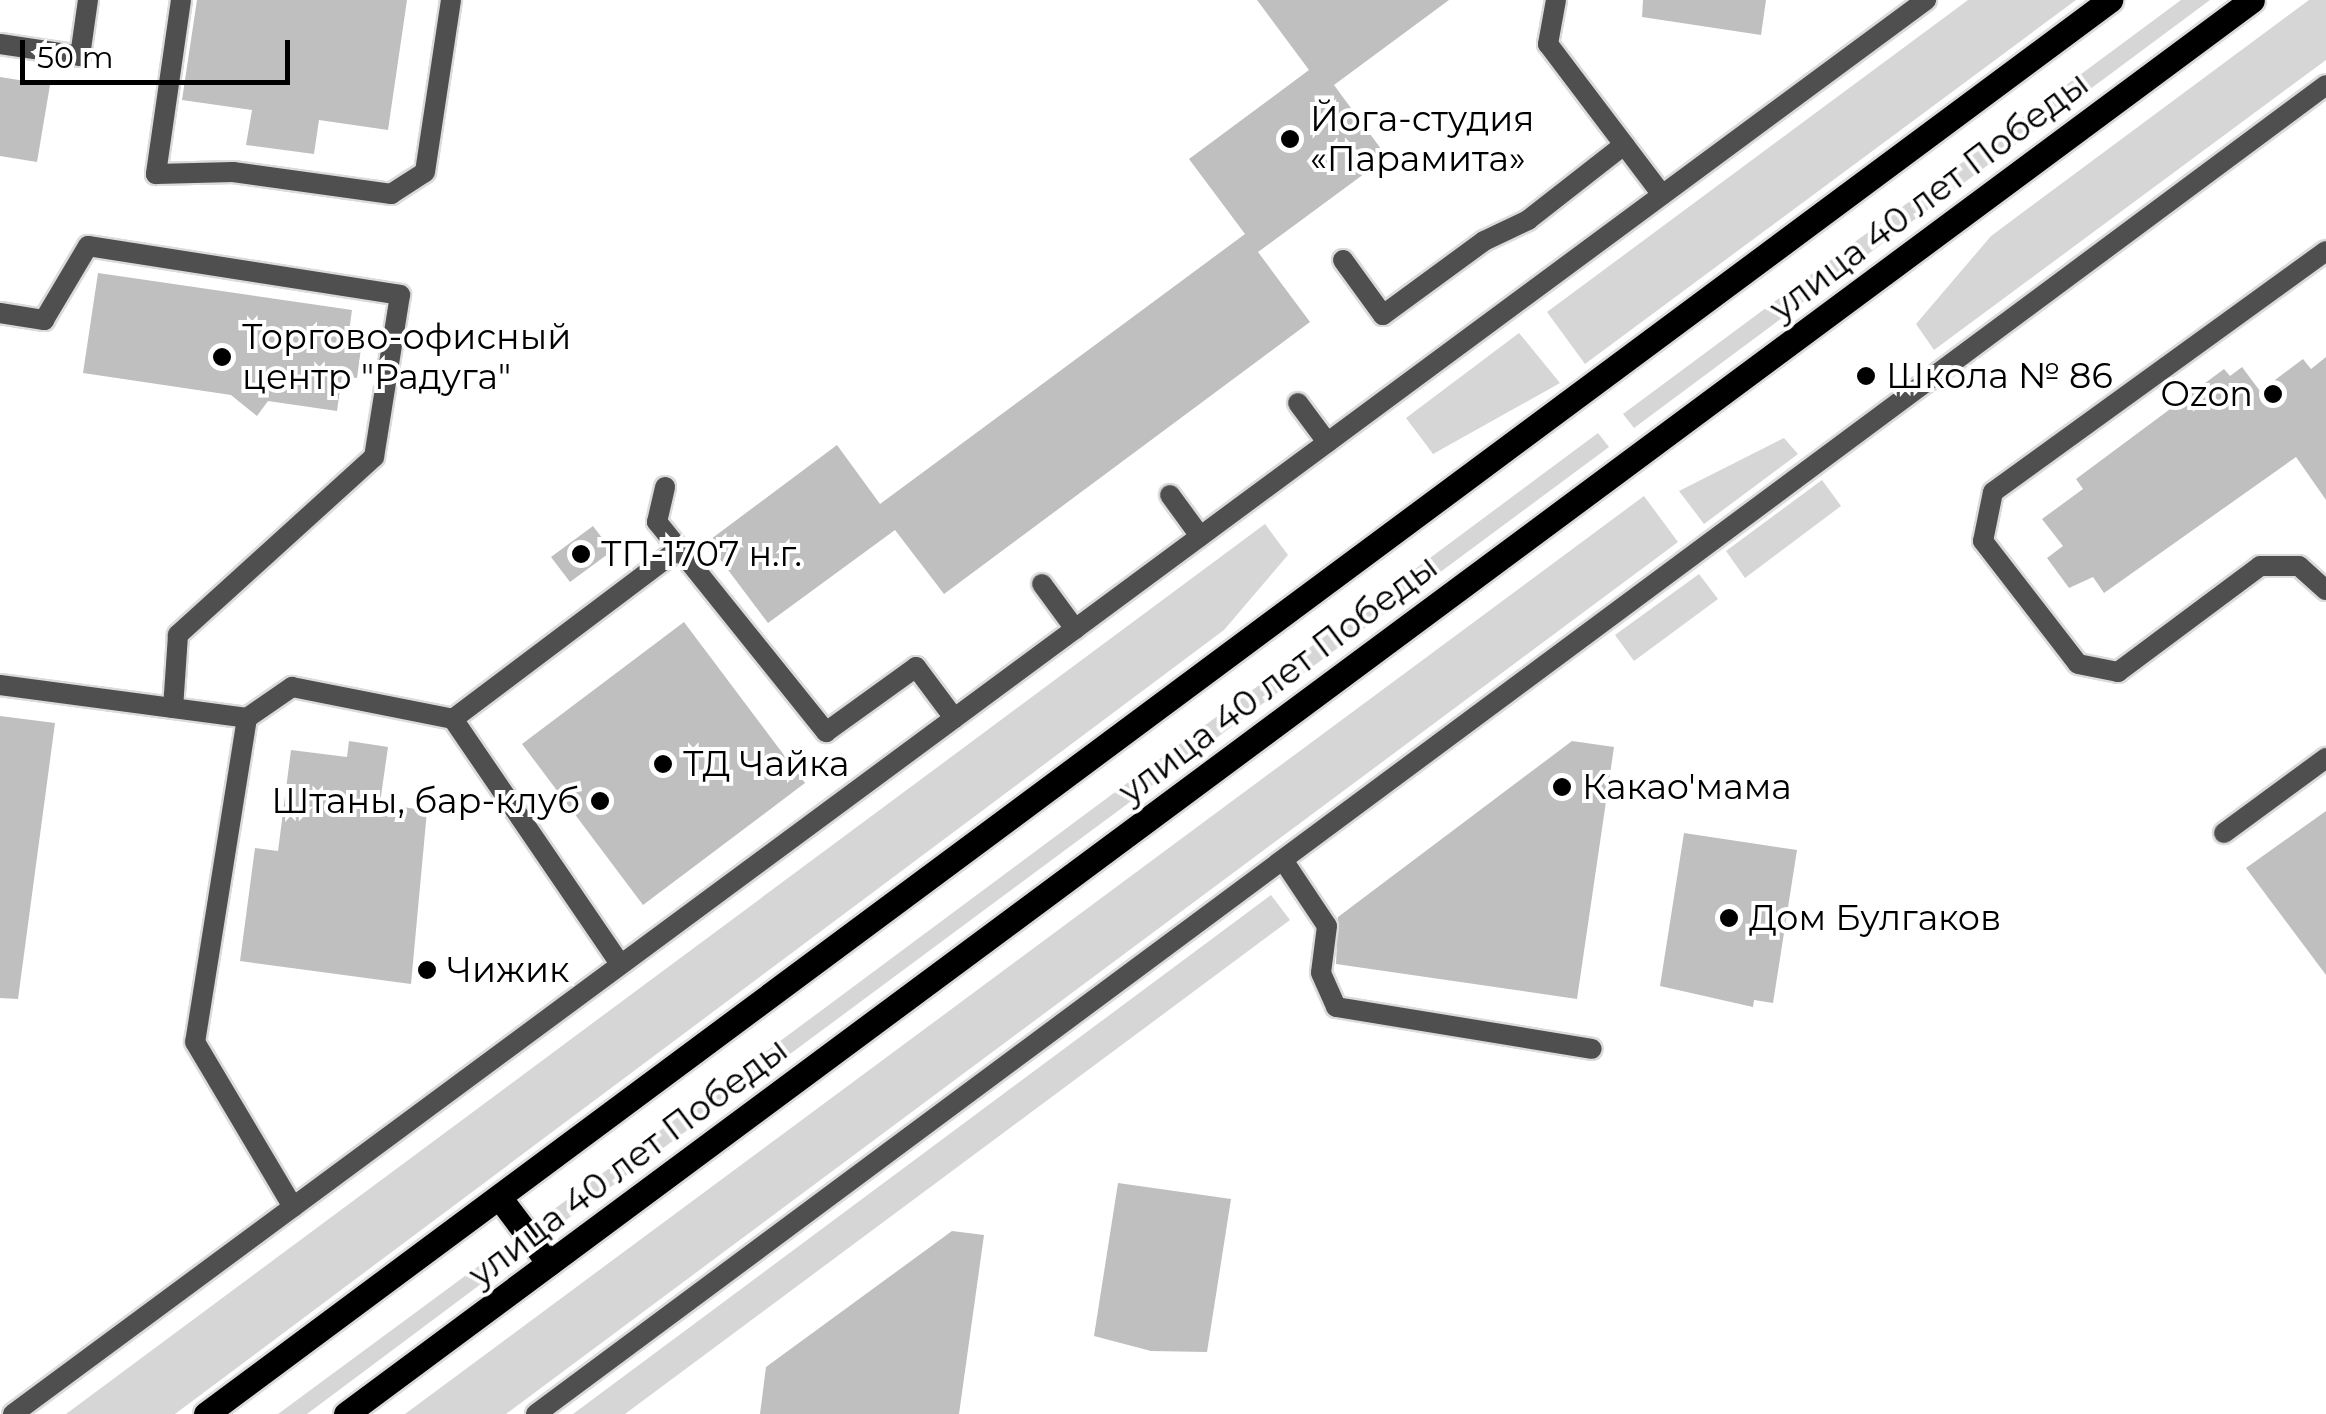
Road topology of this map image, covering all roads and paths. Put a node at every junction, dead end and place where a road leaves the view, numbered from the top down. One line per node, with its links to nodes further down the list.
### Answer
1 (88, 0): 8 (street)
2 (181, 0): 3 (street)
3 (451, 0)
4 (1556, 0): 10 (street)
5 (1926, 0): 11 (street)
6 (2110, 0): 34 (main road, улица 40 лет Победы)
7 (2252, 0): 36 (main road, улица 40 лет Победы)
8 (0, 44)
9 (2326, 85): 31 (street)
10 (1624, 145): 11 (street); 13 (street)
11 (1662, 195): 16 (street)
12 (2326, 251): 22 (street)
13 (1344, 260)
14 (0, 314): 25 (street)
15 (1298, 403): 16 (street)
16 (1327, 442): 19 (street)
17 (665, 487): 20 (street)
18 (1170, 495): 19 (street)
19 (1200, 536): 23 (street)
20 (679, 550): 27 (street); 28 (street)
21 (1042, 584): 23 (street)
22 (2326, 590)
23 (1076, 629): 27 (street)
24 (0, 685): 25 (street)
25 (173, 708): 26 (street)
26 (247, 718): 28 (street); 35 (street)
27 (954, 718): 32 (street)
28 (453, 719): 32 (street)
29 (2326, 758): 30 (street)
30 (2224, 833)
31 (1283, 860): 33 (street); 40 (street)
32 (619, 962): 35 (street)
33 (1592, 1049)
34 (499, 1196): 36 (main road); 38 (main road, улица 40 лет Победы)
35 (292, 1208): 37 (street)
36 (549, 1263): 39 (main road, улица 40 лет Победы)
37 (13, 1414)
38 (206, 1414)
39 (346, 1414)
40 (536, 1414)

